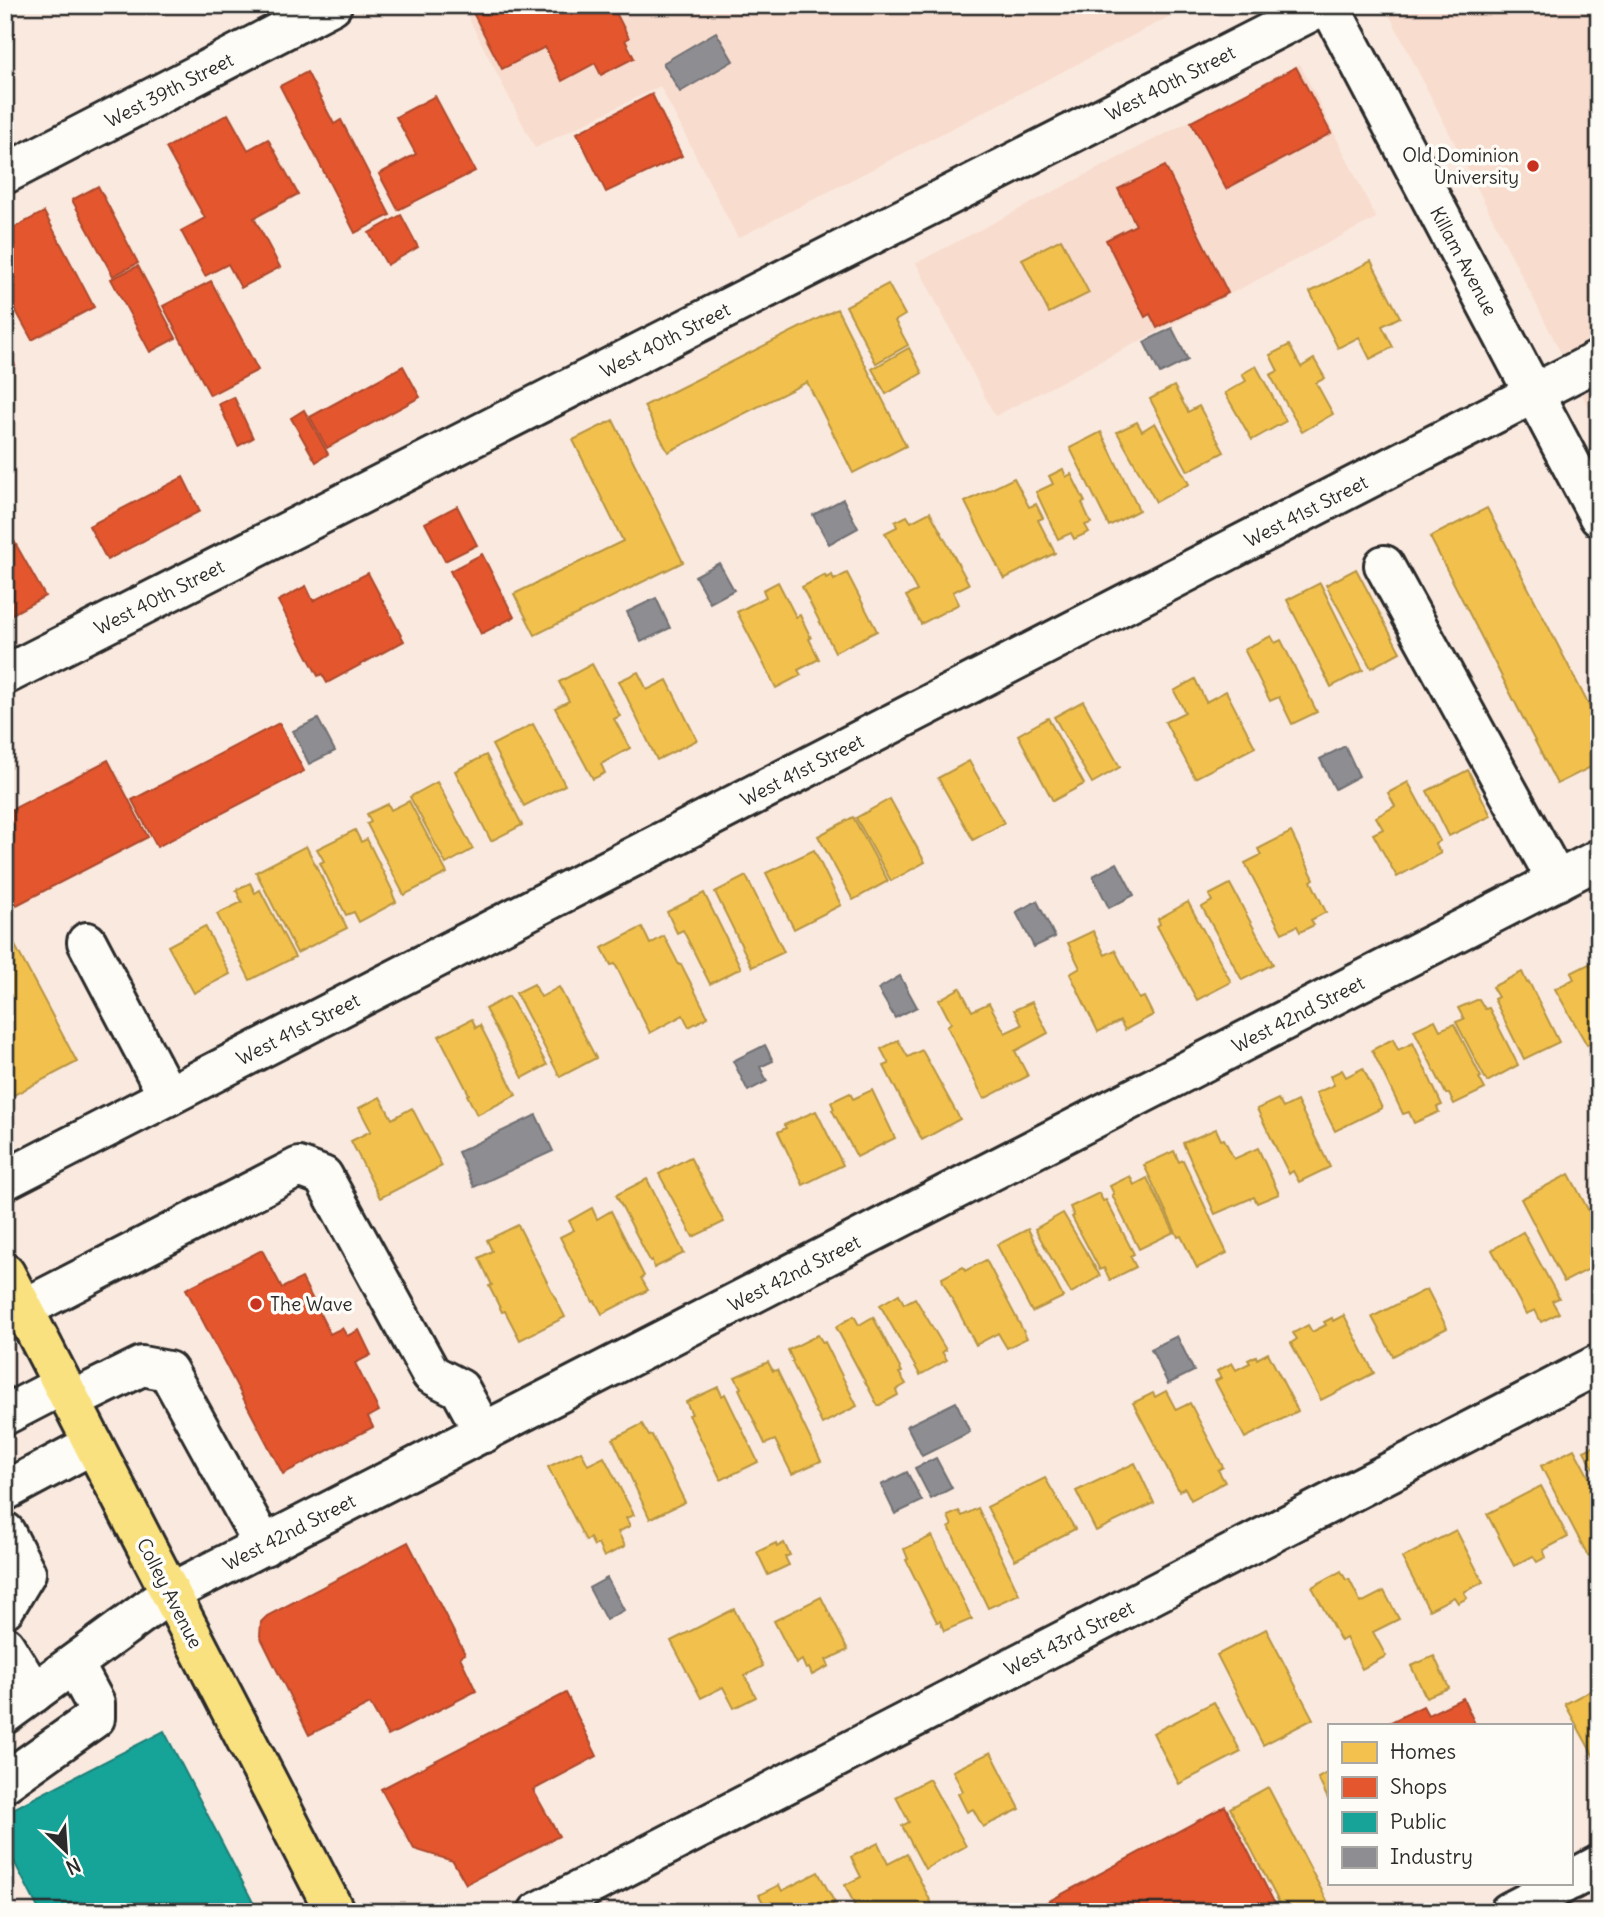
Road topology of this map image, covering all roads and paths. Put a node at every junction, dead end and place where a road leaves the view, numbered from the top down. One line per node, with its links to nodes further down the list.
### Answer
1 (332, 5): 3 (street, West 39th Street)
2 (1327, 5): 5 (street, Killam Avenue); 8 (street, West 40th Street)
3 (5, 174)
4 (1599, 360): 5 (street, West 41st Street)
5 (1533, 394): 6 (street, Killam Avenue); 12 (street, West 41st Street)
6 (1599, 517)
7 (1384, 565): 10 (street)
8 (5, 675)
9 (1599, 859): 10 (street, West 42nd Street)
10 (1557, 881): 18 (street, West 42nd Street)
11 (87, 942): 12 (street)
12 (168, 1096): 13 (street, West 41st Street)
13 (5, 1180)
14 (12, 1292): 16 (main road, Colley Avenue); 18 (street)
15 (1599, 1364): 33 (street, West 43rd Street)
16 (67, 1393): 17 (street); 19 (main road, Colley Avenue); 22 (street)
17 (5, 1415)
18 (484, 1433): 22 (street, West 42nd Street)
19 (93, 1444): 20 (street); 23 (main road, Colley Avenue)
20 (5, 1491)
21 (5, 1532): 24 (street)
22 (264, 1546): 23 (street, West 42nd Street)
23 (170, 1593): 26 (street, West 42nd Street); 32 (main road, Colley Avenue)
24 (5, 1608)
25 (5, 1646): 27 (street)
26 (74, 1664): 27 (street, West 42nd Street); 28 (street)
27 (20, 1704)
28 (5, 1782)
29 (1599, 1865): 30 (street)
30 (1572, 1879)
31 (1561, 1885): 34 (street)
32 (335, 1912)
33 (538, 1912)
34 (1509, 1912)

